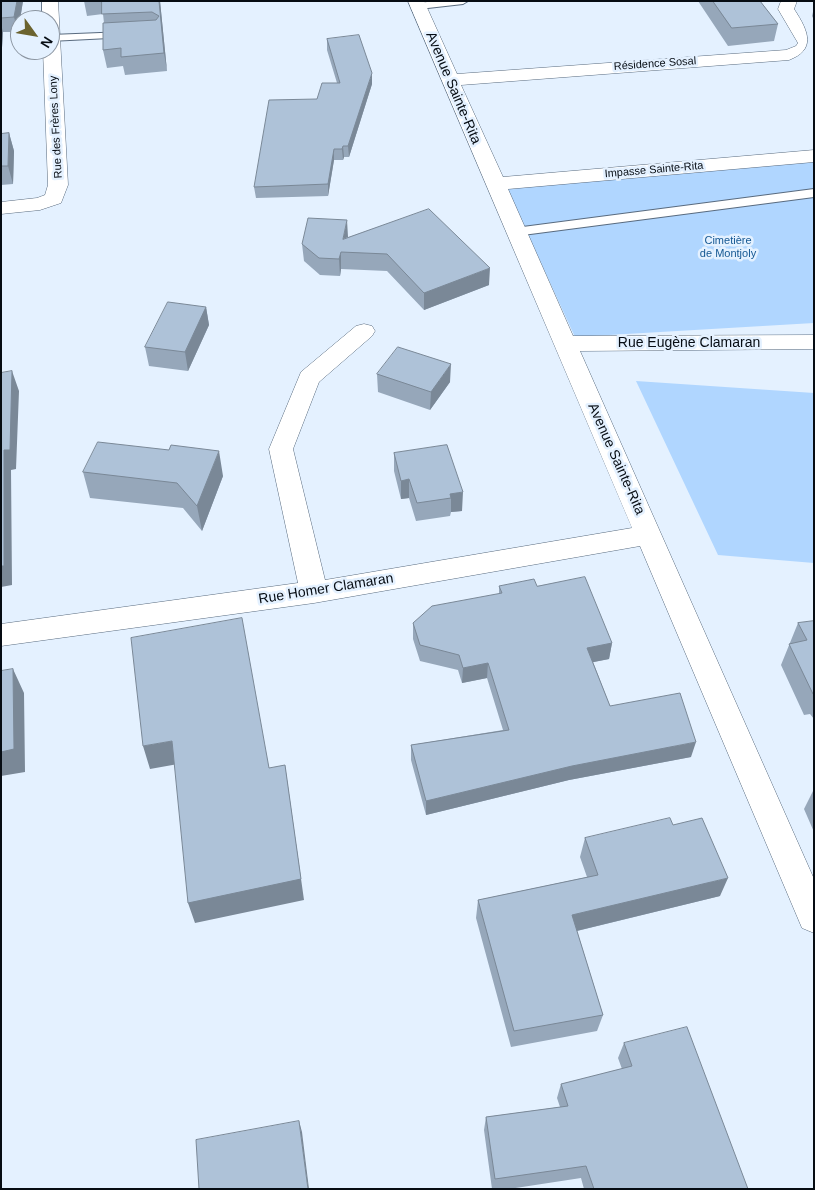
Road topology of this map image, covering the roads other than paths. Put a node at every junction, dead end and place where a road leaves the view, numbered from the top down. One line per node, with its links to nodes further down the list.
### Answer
1 (463, 1): 3 (lane)
2 (789, 1): 7 (street, Résidence Sosal)
3 (417, 4): 7 (street, Avenue Sainte-Rita)
4 (136, 35): 5 (lane)
5 (60, 38)
6 (52, 60): 11 (street, Rue des Frères Lony)
7 (450, 80): 9 (street, Avenue Sainte-Rita)
8 (814, 156): 9 (street, Impasse Sainte-Rita)
9 (494, 184): 12 (street, Avenue Sainte-Rita)
10 (814, 194): 12 (lane)
11 (1, 208)
12 (515, 232): 15 (street, Avenue Sainte-Rita)
13 (364, 331): 17 (street)
14 (814, 342): 15 (street, Rue Eugène Clamaran)
15 (564, 344): 16 (street, Avenue Sainte-Rita)
16 (649, 536): 17 (street, Rue Homer Clamaran); 19 (street, Avenue Sainte-Rita)
17 (314, 592): 18 (street, Rue Homer Clamaran)
18 (1, 635)
19 (814, 917)

